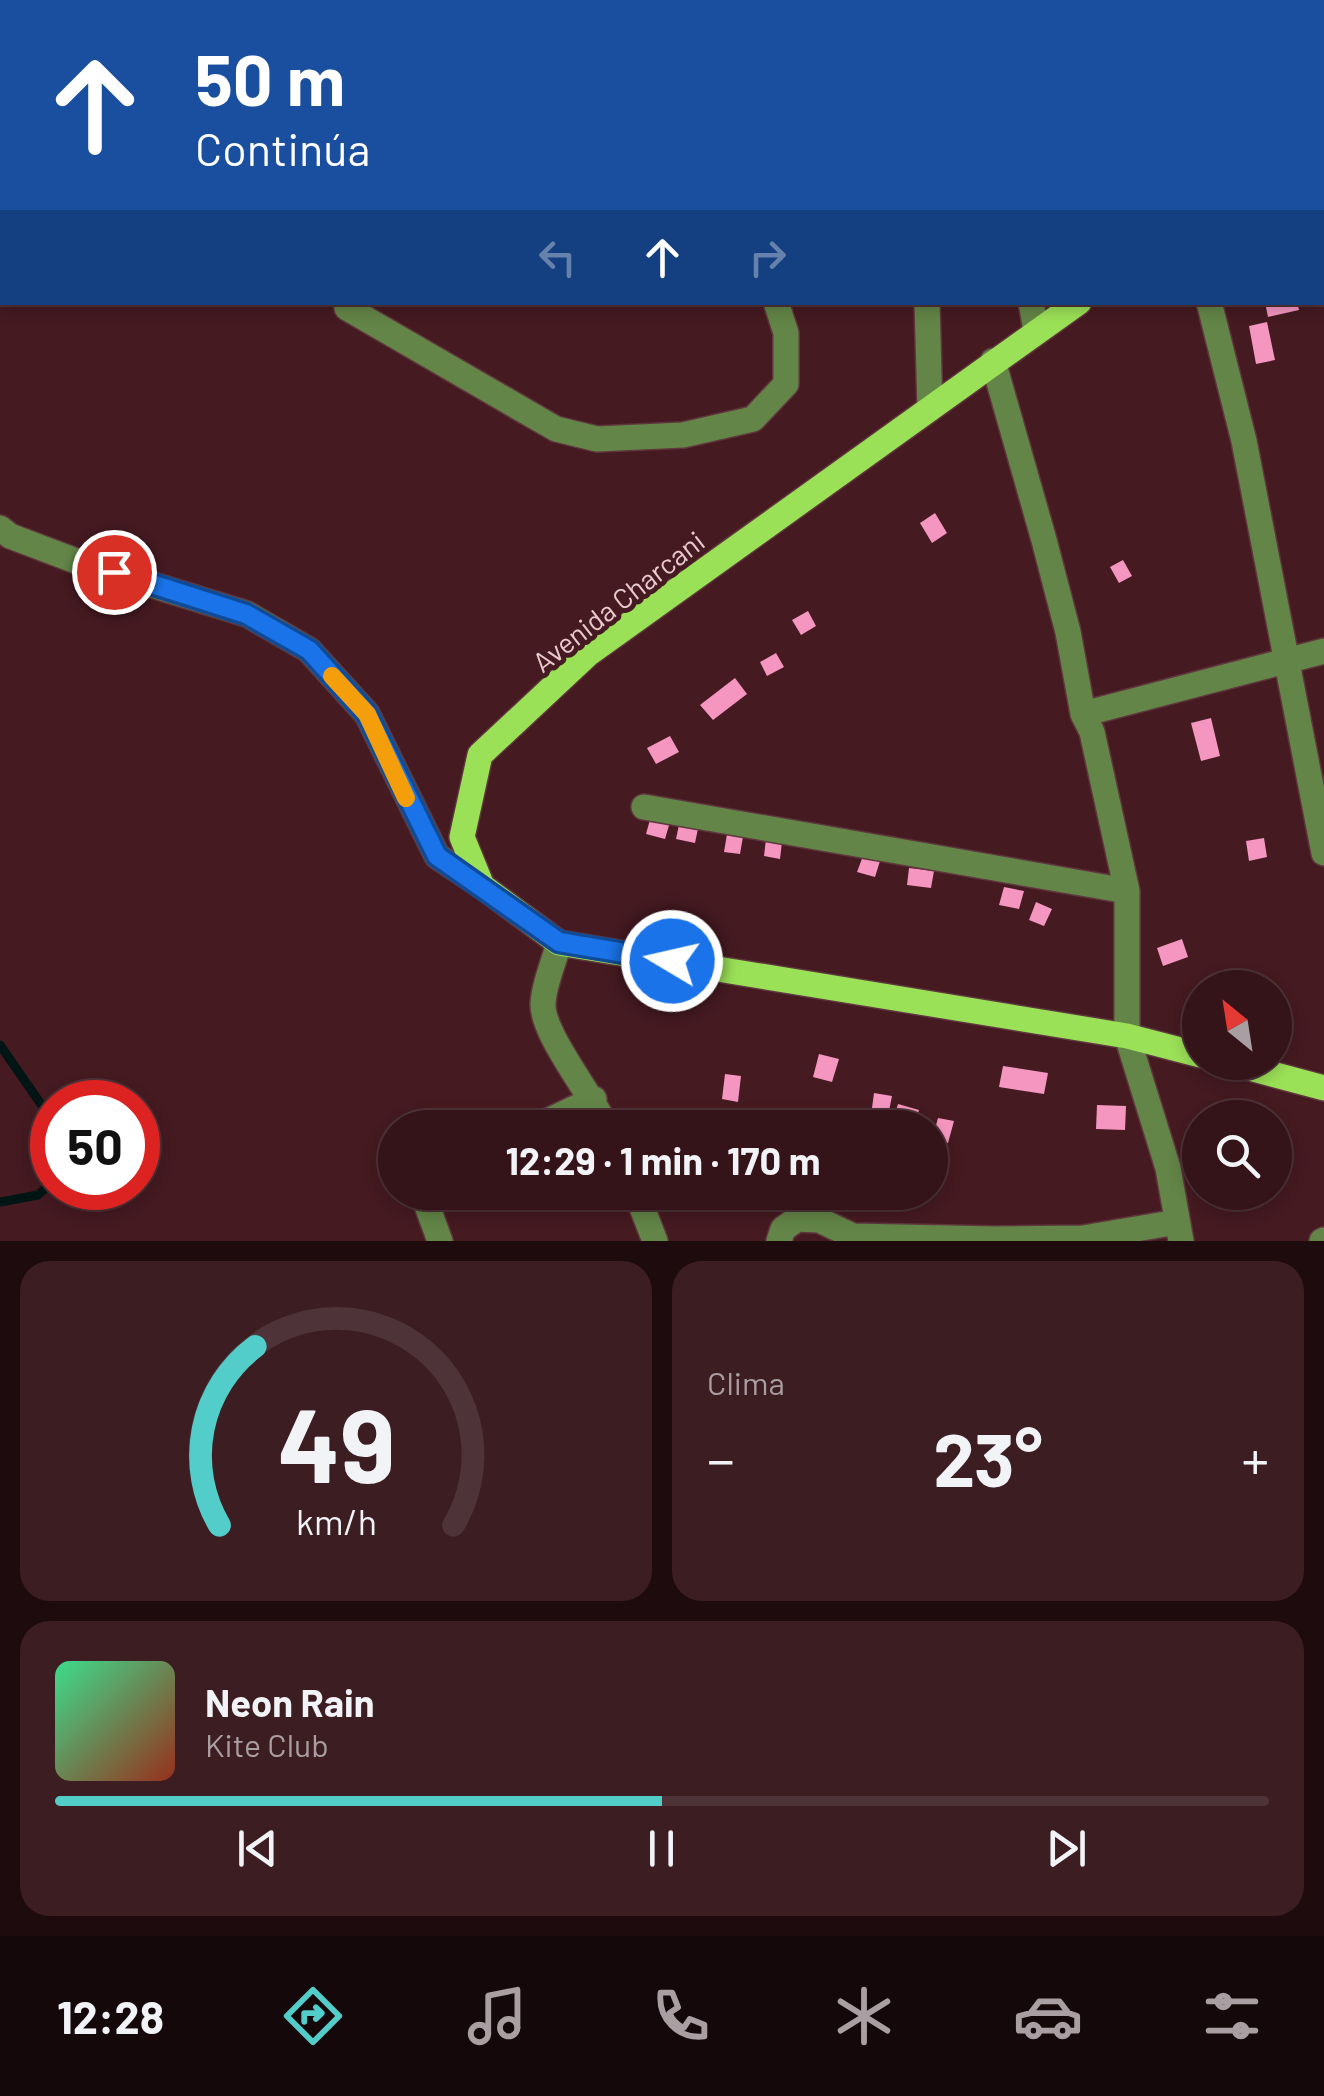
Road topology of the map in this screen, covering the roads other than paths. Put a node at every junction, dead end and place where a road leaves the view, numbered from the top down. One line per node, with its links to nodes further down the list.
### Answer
1 (348, 305): 2 (street)
2 (777, 305)
3 (927, 305): 9 (street)
4 (1032, 305): 7 (street)
5 (1074, 305): 7 (main road, Avenida Charcani)
6 (1210, 305): 12 (street)
7 (1036, 330): 8 (main road, Avenida Charcani)
8 (993, 361): 9 (main road, Avenida Charcani); 13 (street)
9 (930, 409): 16 (main road, Avenida Charcani)
10 (0, 528): 16 (street)
11 (1324, 651): 12 (street)
12 (1287, 660): 13 (street); 15 (street)
13 (1083, 714): 17 (street)
14 (644, 807): 17 (street)
15 (1324, 853)
16 (482, 886): 18 (main road)
17 (1127, 891): 19 (street)
18 (559, 942): 19 (main road); 23 (street)
19 (1127, 1036): 20 (main road); 28 (street)
20 (1182, 1050)
21 (1292, 1079): 22 (main road)
22 (1324, 1088)
23 (594, 1098): 24 (street); 25 (street)
24 (570, 1110)
25 (599, 1110)
26 (429, 1210): 29 (street)
27 (643, 1210): 30 (street)
28 (1179, 1232): 31 (street)
29 (440, 1241)
30 (656, 1241)
31 (778, 1241)

